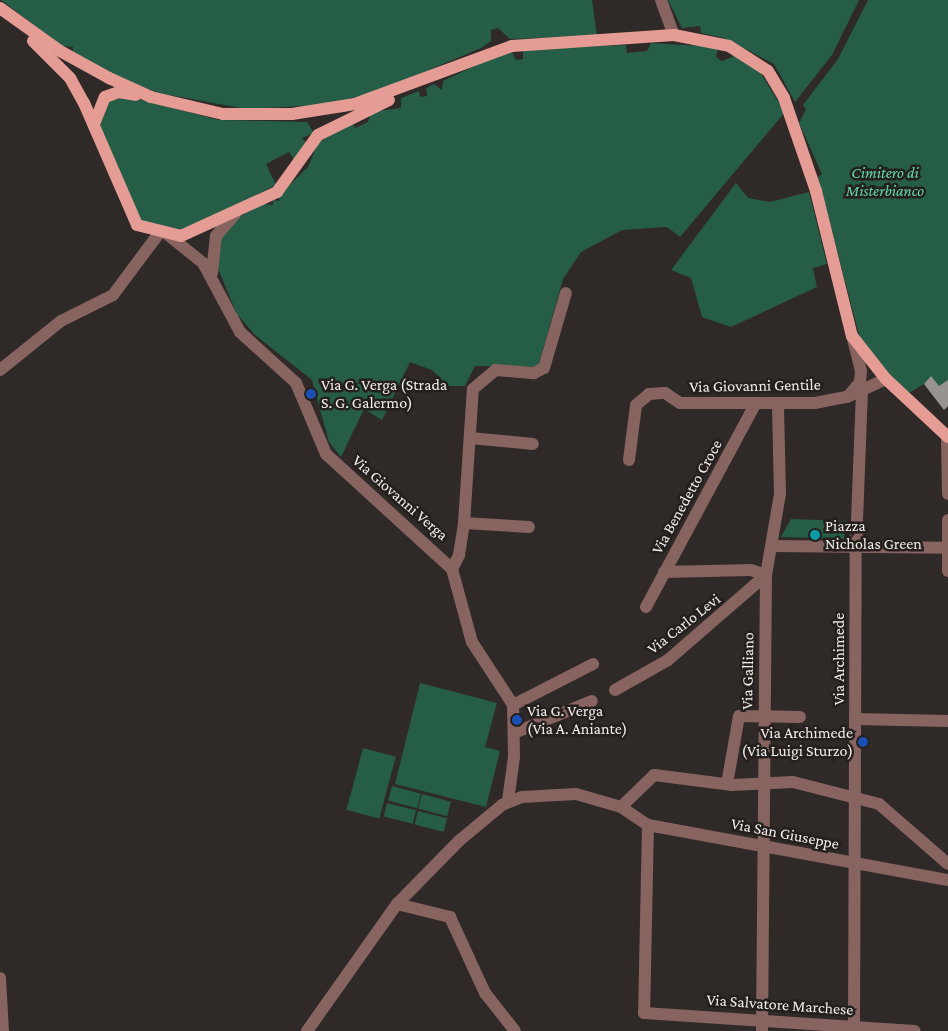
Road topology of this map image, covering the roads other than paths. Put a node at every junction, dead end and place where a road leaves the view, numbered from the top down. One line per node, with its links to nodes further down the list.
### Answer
1 (661, 0): 3 (street)
2 (0, 8): 5 (main road); 7 (main road)
3 (674, 35): 4 (main road); 13 (main road)
4 (431, 79): 6 (main road); 8 (main road)
5 (151, 97): 6 (main road); 7 (main road)
6 (292, 114): 8 (main road)
7 (94, 124): 10 (main road)
8 (318, 135): 9 (main road)
9 (236, 214): 10 (main road); 11 (street)
10 (164, 233): 11 (street, Via Giovanni Verga); 15 (street)
11 (216, 288): 33 (street, Via Giovanni Verga)
12 (566, 293): 23 (street)
13 (852, 336): 14 (main road); 17 (street, Via Archimede)
14 (876, 368): 16 (main road); 17 (street)
15 (0, 370)
16 (886, 379): 17 (street); 22 (main road)
17 (861, 386): 18 (street); 21 (street, Via Archimede)
18 (847, 397): 20 (street, Via Giovanni Gentile); 21 (street)
19 (756, 403): 20 (street, Via Giovanni Gentile); 25 (street, Via Giovanni Gentile); 35 (street, Via Benedetto Croce)
20 (778, 403): 30 (street, Via Galliano)
21 (860, 406): 31 (street, Via Archimede)
22 (946, 436): 26 (street)
23 (470, 438): 24 (street); 28 (street)
24 (533, 444)
25 (629, 460)
26 (948, 494)
27 (948, 520): 32 (street)
28 (464, 523): 29 (street); 33 (street)
29 (530, 527)
30 (771, 546): 31 (street); 36 (street, Via Galliano)
31 (856, 547): 32 (street); 44 (street, Via Archimede)
32 (948, 548): 34 (street)
33 (452, 569): 41 (street)
34 (948, 570)
35 (664, 572): 36 (street); 37 (street, Via Benedetto Croce)
36 (766, 575): 39 (street, Via Carlo Levi); 42 (street, Via Galliano)
37 (646, 607)
38 (593, 664): 41 (street)
39 (615, 690)
40 (592, 701): 46 (street)
41 (513, 705): 46 (street)
42 (763, 716): 43 (street); 48 (street, Via Galliano); 49 (street)
43 (800, 717)
44 (855, 719): 45 (street); 50 (street, Via Archimede)
45 (948, 721)
46 (514, 733): 47 (street)
47 (514, 756): 51 (street); 52 (street)
48 (762, 781): 49 (street); 50 (street); 55 (street, Via Galliano)
49 (726, 784): 53 (street)
50 (854, 796): 56 (street, Via Archimede); 57 (street)
51 (522, 797): 52 (street, Via San Giuseppe); 53 (street, Via San Giuseppe)
52 (508, 801): 59 (street)
53 (621, 807): 54 (street, Via San Giuseppe)
54 (648, 825): 55 (street, Via San Giuseppe); 61 (street, Via Salvatore Marchese)
55 (762, 847): 56 (street, Via San Giuseppe); 61 (street, Via Galliano)
56 (855, 864): 58 (street, Via San Giuseppe); 62 (street, Via Archimede)
57 (948, 864)
58 (948, 880)
59 (397, 904): 64 (street); 65 (street)
60 (0, 978): 63 (street)
61 (762, 1026): 62 (street, Via Salvatore Marchese)
62 (854, 1029): 66 (street, Via Salvatore Marchese)
63 (3, 1031)
64 (307, 1031)
65 (515, 1031)
66 (914, 1031)

